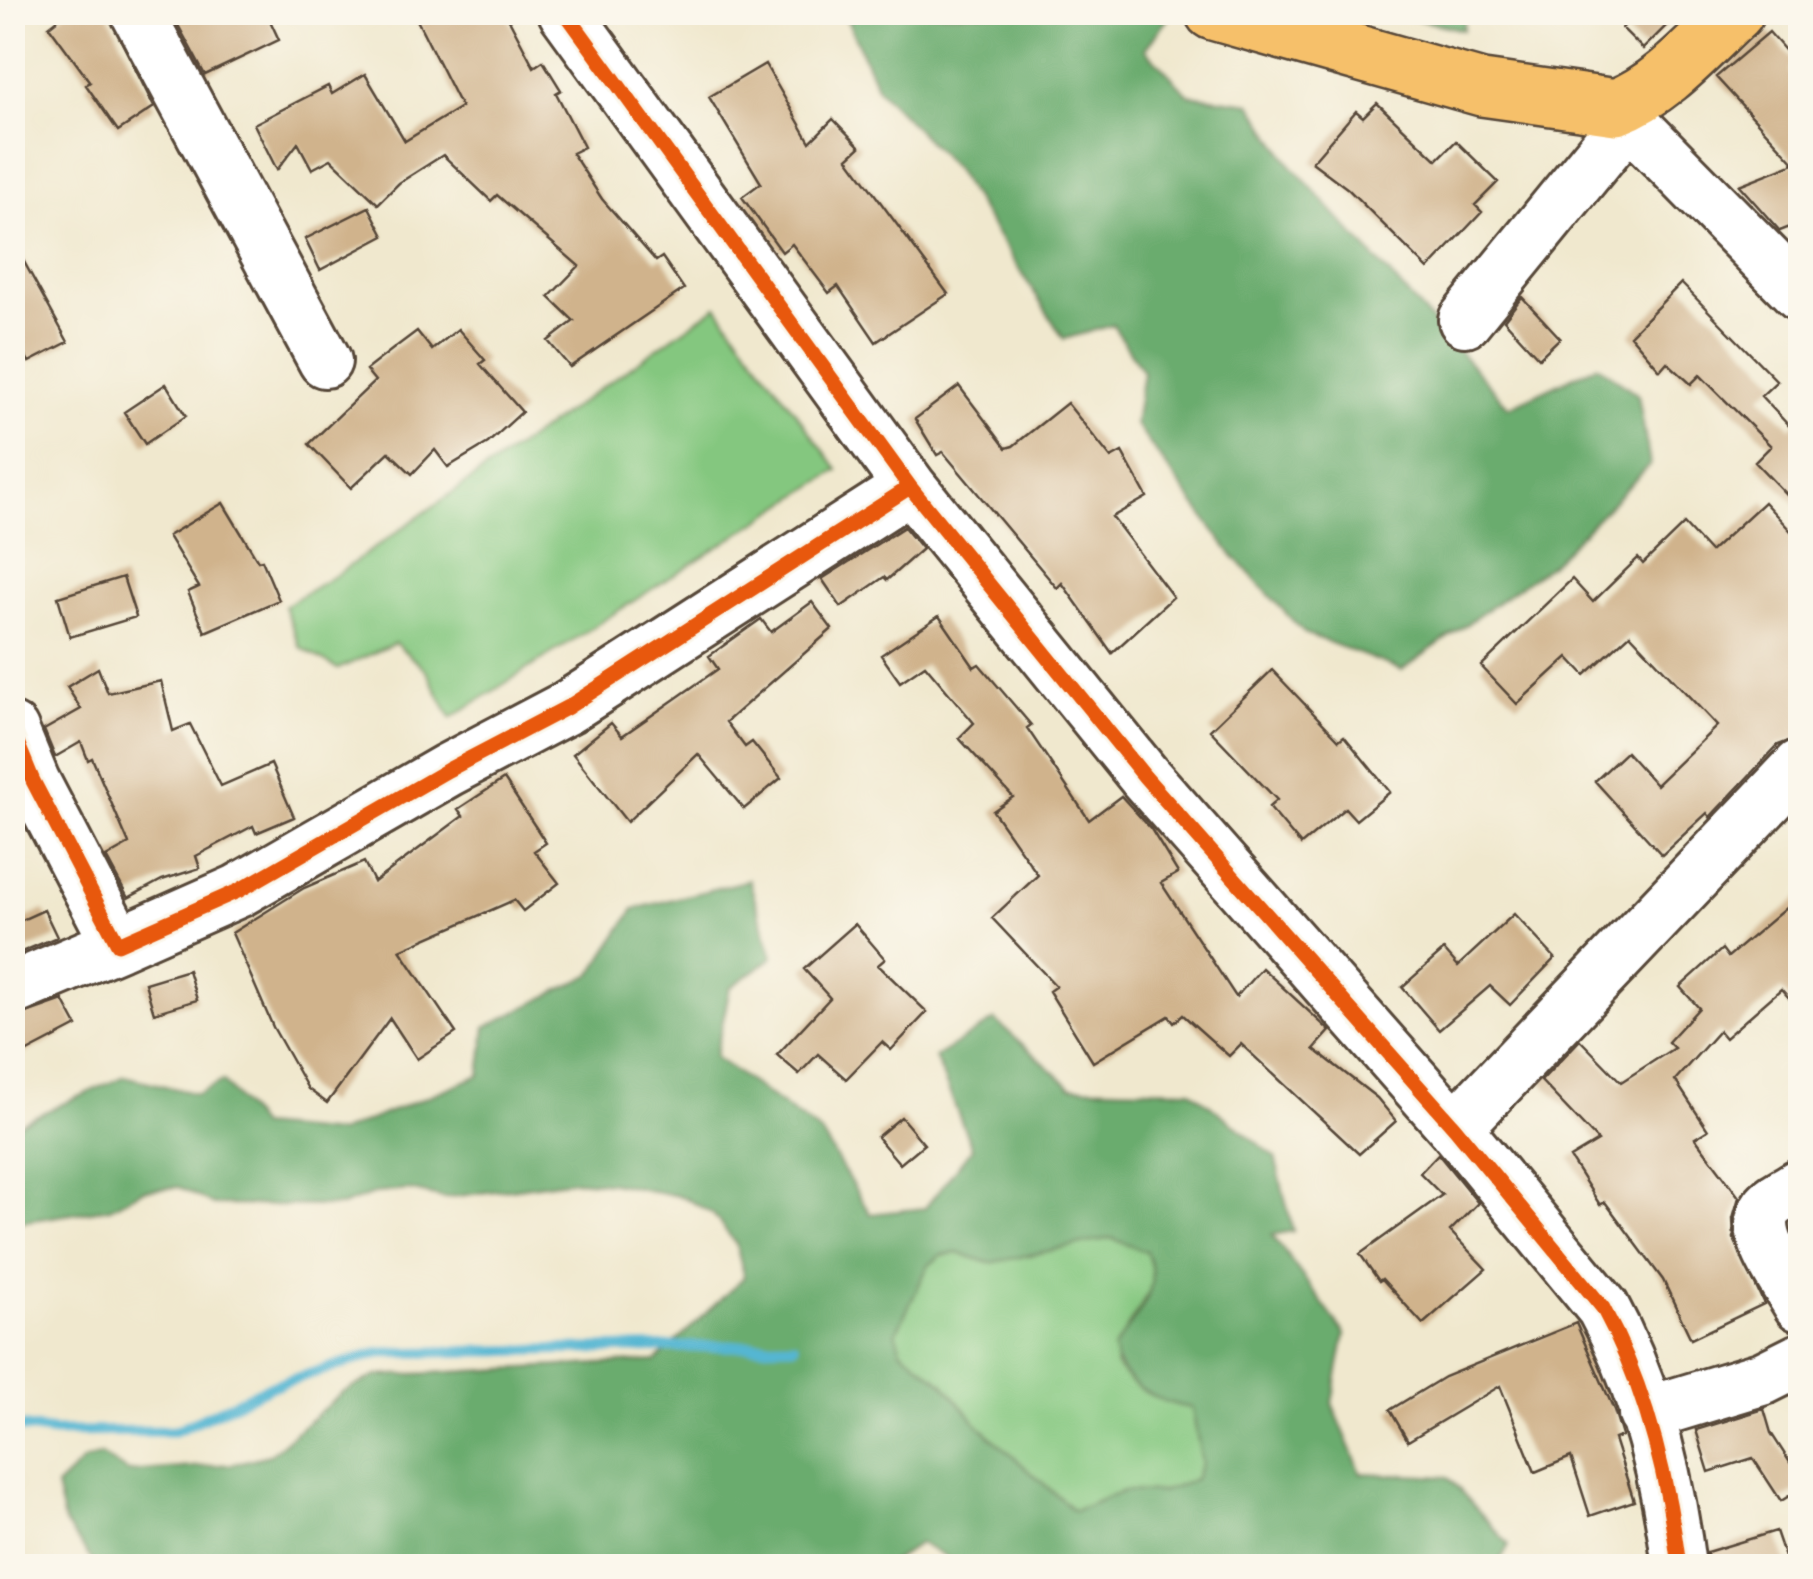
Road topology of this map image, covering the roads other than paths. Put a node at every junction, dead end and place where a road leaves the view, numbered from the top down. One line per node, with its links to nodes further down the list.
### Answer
1 (136, 12): 8 (street)
2 (565, 12): 9 (street)
3 (1212, 12): 5 (main road)
4 (1736, 12): 5 (main road)
5 (1622, 113): 6 (street); 7 (street)
6 (1800, 294)
7 (1466, 320)
8 (325, 361)
9 (910, 487): 12 (street); 14 (street)
10 (12, 730): 12 (street)
11 (1800, 766): 14 (street)
12 (118, 944): 13 (street)
13 (12, 989)
14 (1455, 1128): 18 (street)
15 (1800, 1185): 16 (street)
16 (1800, 1306)
17 (1800, 1360): 18 (street)
18 (1646, 1414): 19 (street)
19 (1680, 1566)

